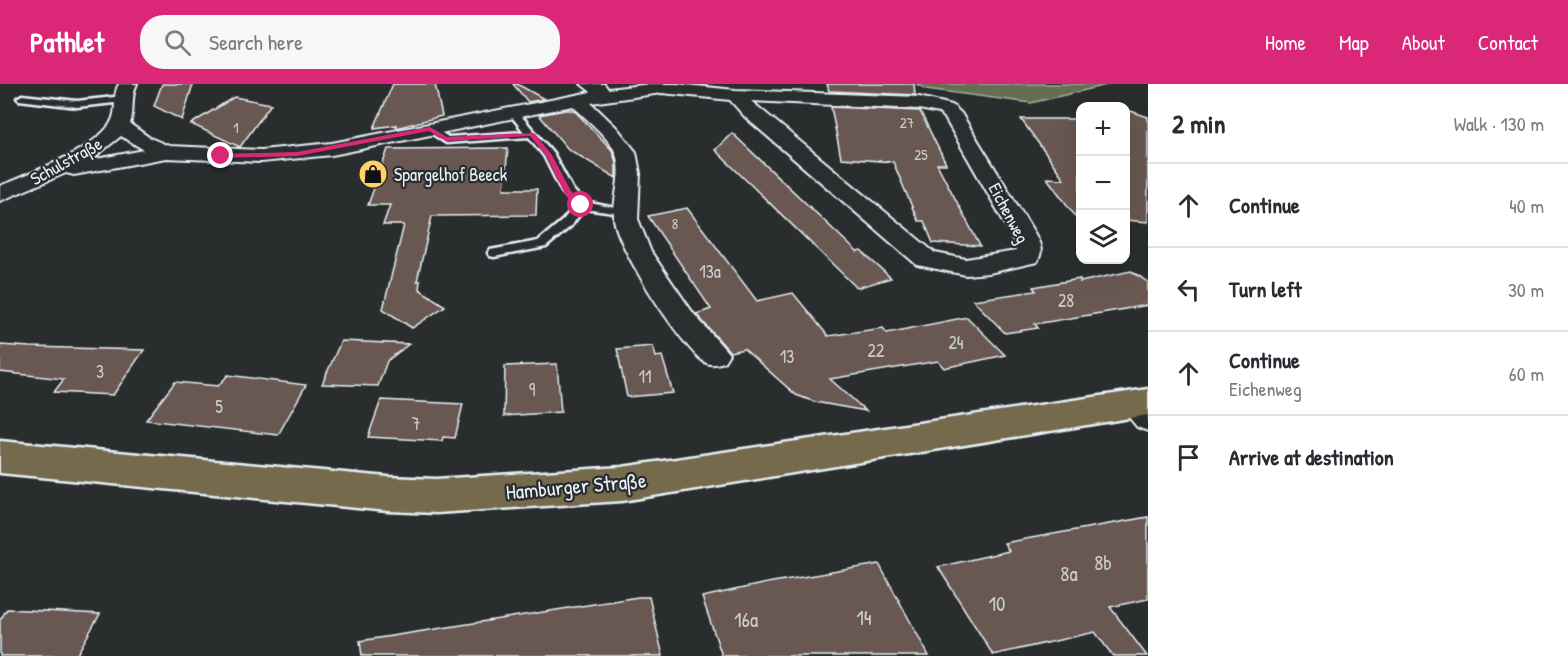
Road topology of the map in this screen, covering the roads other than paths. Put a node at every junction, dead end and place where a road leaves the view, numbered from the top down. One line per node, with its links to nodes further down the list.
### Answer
1 (553, 86): 7 (street, Eichenweg)
2 (126, 92): 5 (lane); 8 (street, Schulstraße)
3 (590, 93): 4 (street, Eichenweg); 6 (street, Eichenweg); 15 (street)
4 (735, 95): 4 (street, Eichenweg)
5 (22, 98)
6 (514, 113): 7 (street, Eichenweg); 10 (lane)
7 (468, 122): 9 (street, Eichenweg)
8 (120, 126): 11 (street, Eichenweg); 12 (street, Schulstraße)
9 (430, 129): 10 (lane); 11 (street, Eichenweg)
10 (531, 134): 14 (lane)
11 (166, 152): 12 (street, Eichenweg)
12 (36, 180): 13 (street, Schulstraße)
13 (0, 195)
14 (581, 205): 15 (lane); 16 (lane)
15 (626, 213): 17 (street)
16 (495, 253)
17 (714, 354)
18 (1144, 408): 19 (main road, Hamburger Straße)
19 (0, 458)

